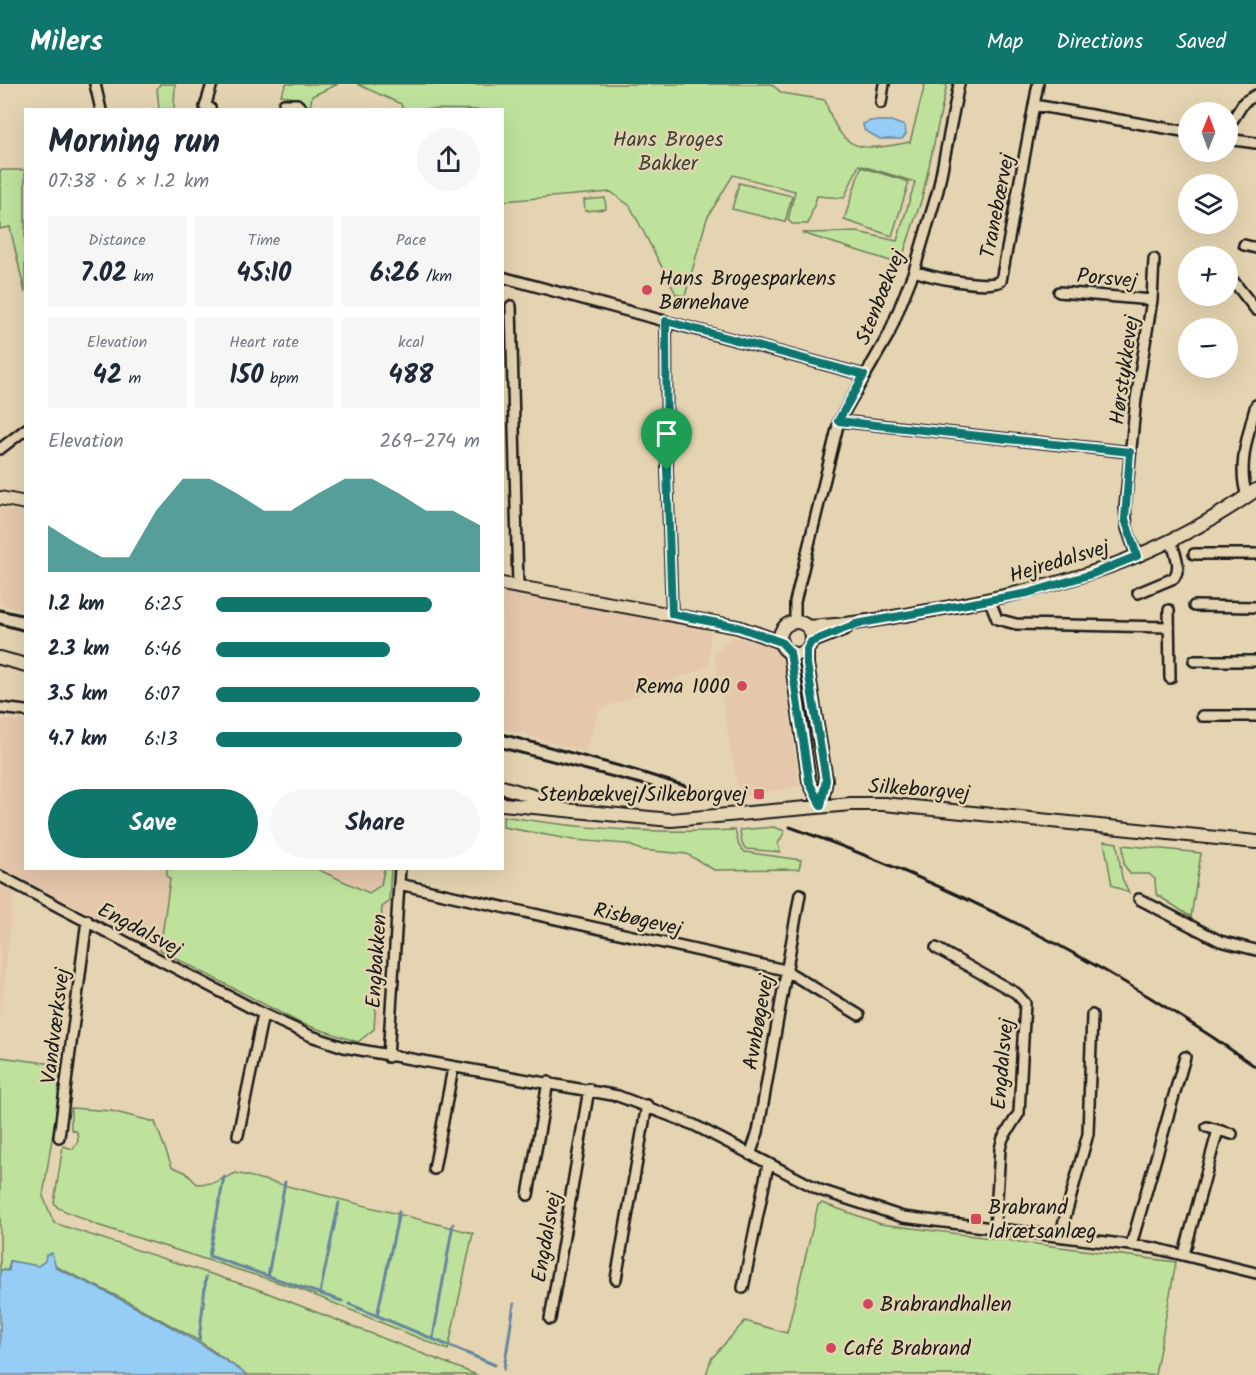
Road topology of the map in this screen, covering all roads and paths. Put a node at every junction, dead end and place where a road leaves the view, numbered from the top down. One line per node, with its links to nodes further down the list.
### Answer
1 (95, 84): 10 (street)
2 (212, 84): 11 (street)
3 (884, 84): 7 (street)
4 (959, 84): 20 (street, Stenbækvej)
5 (1038, 84): 9 (street, Tranebærvej)
6 (1256, 95): 13 (street)
7 (881, 103)
8 (284, 104): 12 (street)
9 (1034, 105): 14 (street); 20 (street, Tranebærvej)
10 (101, 108)
11 (210, 108)
12 (301, 108)
13 (1238, 112)
14 (1178, 130)
15 (1238, 141): 16 (street)
16 (1256, 143)
17 (1244, 245): 18 (street)
18 (1256, 248)
19 (1154, 259): 24 (street, Hørstykkevej)
20 (914, 271): 28 (street, Stenbækvej)
21 (504, 278): 27 (street)
22 (1238, 287): 26 (street)
23 (1059, 292): 24 (street, Porsvej)
24 (1152, 300): 33 (street, Hørstykkevej)
25 (511, 306): 42 (street)
26 (1256, 310)
27 (666, 321): 28 (street); 48 (street)
28 (864, 375): 30 (street, Stenbækvej)
29 (1256, 405): 34 (street)
30 (838, 421): 33 (street); 49 (street, Stenbækvej)
31 (24, 431): 32 (street)
32 (0, 449)
33 (1130, 452): 40 (street, Hørstykkevej)
34 (1251, 493): 37 (street, Hejredalsvej)
35 (0, 498): 36 (street)
36 (24, 503)
37 (1171, 541): 40 (street, Hejredalsvej); 43 (street)
38 (1194, 554): 39 (street)
39 (1256, 554)
40 (1137, 556): 44 (street, Hejredalsvej)
41 (504, 584): 42 (street)
42 (518, 587): 48 (street)
43 (1138, 593)
44 (990, 601): 50 (street, Hejredalsvej); 53 (street, Hejredalsvej)
45 (1194, 606): 46 (street)
46 (1256, 607)
47 (1169, 610): 53 (street)
48 (672, 614): 51 (street)
49 (795, 622): 52 (street); 54 (street)
50 (856, 624): 52 (street, Hejredalsvej); 55 (street, Hejredalsvej)
51 (738, 627): 54 (street); 56 (street)
52 (808, 627): 55 (street)
53 (1169, 627): 61 (street)
54 (784, 628): 56 (street)
55 (809, 646): 56 (street); 68 (street)
56 (785, 647): 68 (street)
57 (0, 658): 60 (street)
58 (1194, 661): 59 (street)
59 (1256, 662)
60 (24, 664)
61 (1170, 678)
62 (0, 708): 63 (street)
63 (24, 711)
64 (1202, 716): 65 (street)
65 (1256, 716)
66 (504, 788): 69 (street, Silkeborgvej)
67 (504, 804): 69 (street, Silkeborgvej)
68 (821, 806): 69 (street, Silkeborgvej); 70 (street, Silkeborgvej)
69 (578, 809)
70 (1256, 842)
71 (400, 870): 73 (street, Engbakken)
72 (0, 876): 76 (street, Engdalsvej)
73 (399, 884): 79 (street, Risbøgevej); 83 (street, Engbakken)
74 (800, 894): 79 (street, Avnbøgevej)
75 (1139, 899): 78 (street)
76 (87, 920): 80 (street, Engdalsvej); 93 (street, Vandværksvej)
77 (936, 948): 98 (street, Engdalsvej)
78 (1256, 950)
79 (785, 970): 81 (street, Risbøgevej); 94 (street, Avnbøgevej)
80 (263, 1014): 83 (street, Engdalsvej); 92 (street)
81 (859, 1015)
82 (1092, 1015): 99 (street)
83 (388, 1057): 85 (street, Engdalsvej)
84 (1185, 1057): 100 (street)
85 (453, 1068): 86 (street, Engdalsvej); 96 (street)
86 (548, 1082): 87 (street, Engdalsvej); 97 (street, Engdalsvej)
87 (589, 1089): 88 (street, Engdalsvej); 105 (street, Engdalsvej)
88 (647, 1105): 94 (street, Engdalsvej); 103 (street)
89 (1208, 1127): 90 (street)
90 (1218, 1130): 91 (street); 101 (street)
91 (1232, 1134)
92 (238, 1135)
93 (59, 1137)
94 (750, 1155): 95 (street, Engdalsvej)
95 (768, 1165): 98 (street, Engdalsvej); 104 (street)
96 (434, 1169)
97 (528, 1196)
98 (996, 1229): 99 (street, Engdalsvej)
99 (1060, 1236): 100 (street, Engdalsvej)
100 (1131, 1245): 101 (street, Engdalsvej)
101 (1184, 1254): 102 (street, Engdalsvej)
102 (1256, 1273)
103 (616, 1279)
104 (743, 1288)
105 (550, 1319)

